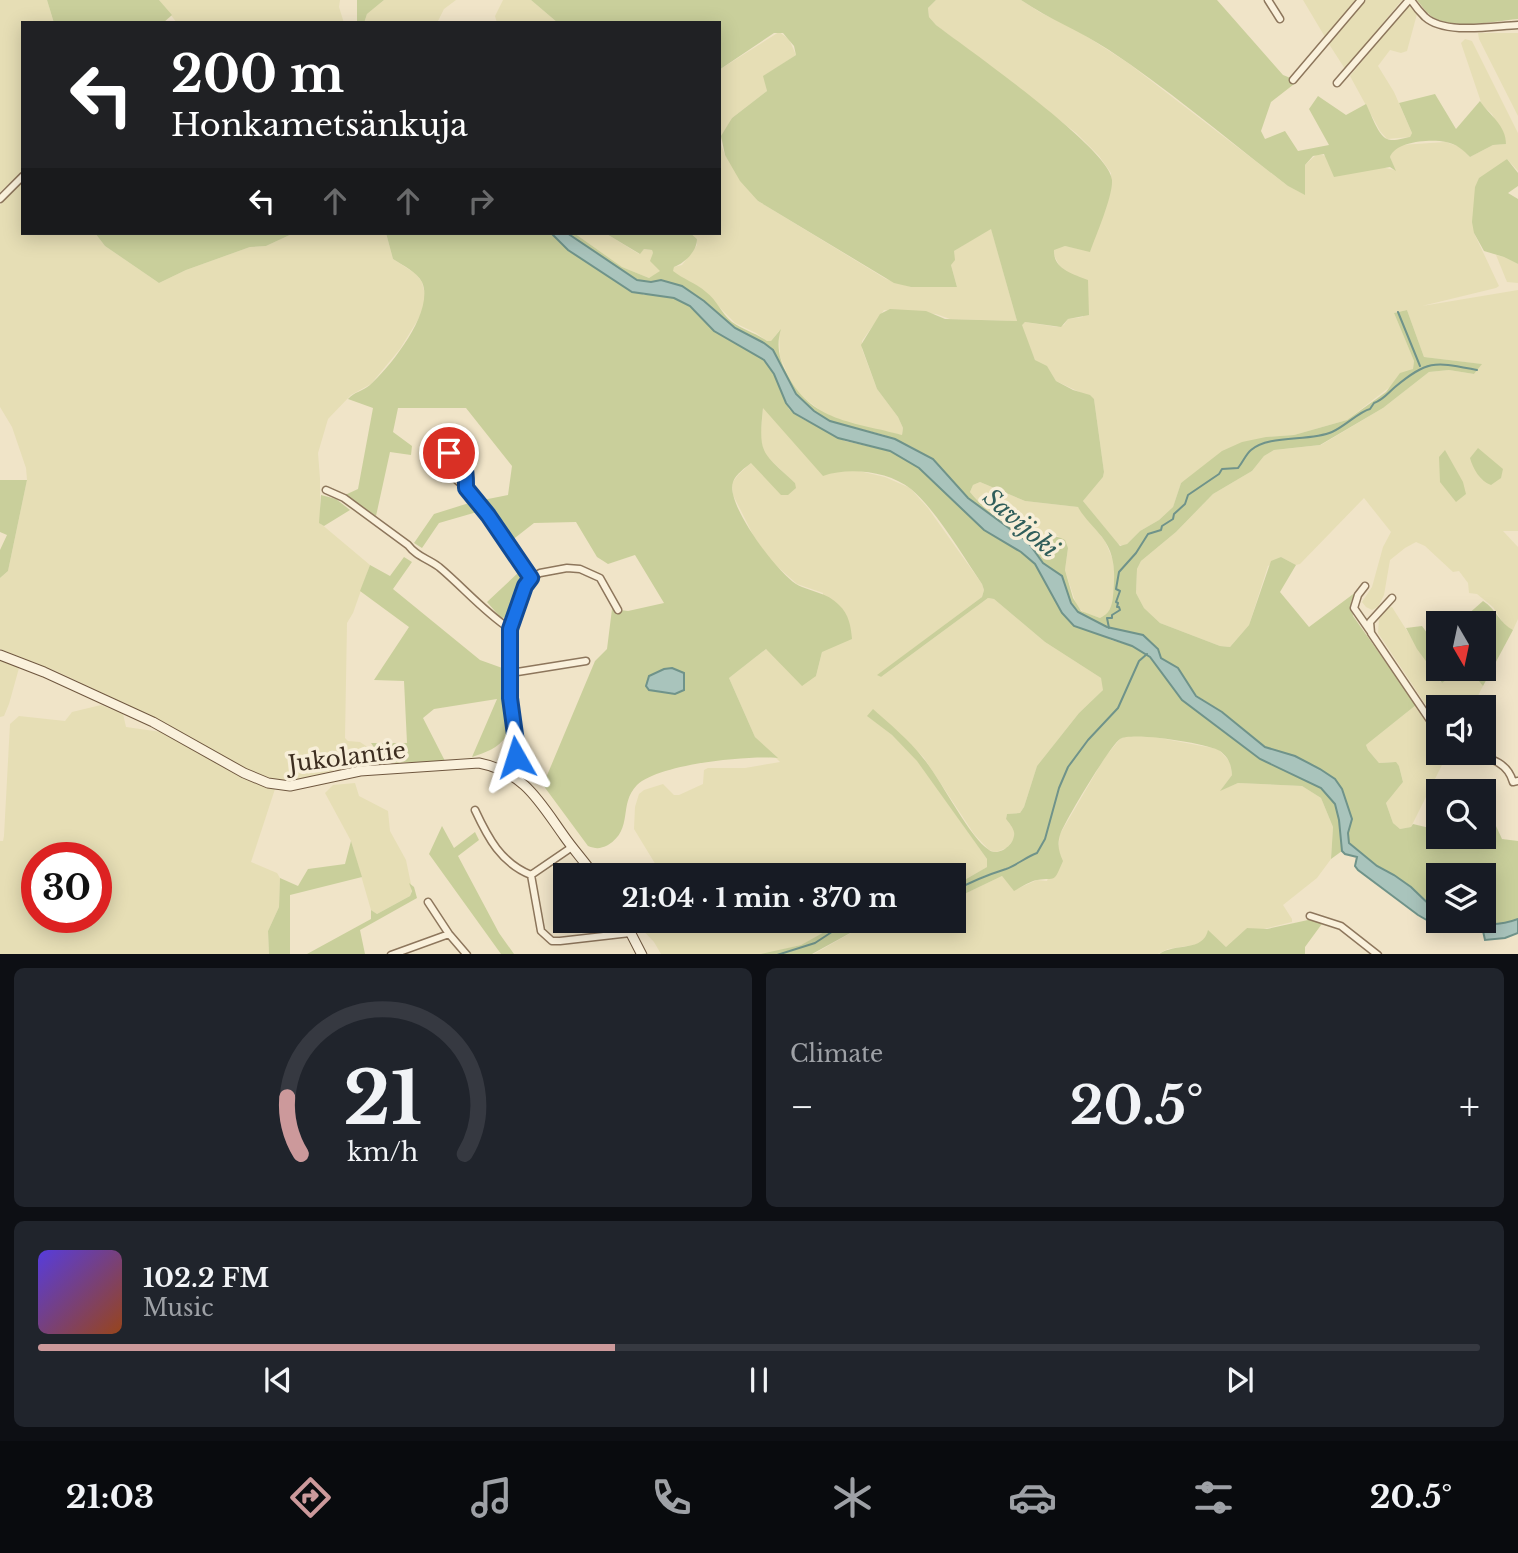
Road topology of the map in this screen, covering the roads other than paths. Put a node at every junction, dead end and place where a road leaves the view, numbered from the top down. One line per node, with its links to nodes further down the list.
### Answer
1 (1268, 0): 4 (street)
2 (1362, 0): 6 (street)
3 (1410, 0): 5 (street); 7 (street)
4 (1280, 19)
5 (1518, 25)
6 (1293, 80)
7 (1337, 83)
8 (21, 178): 9 (street)
9 (0, 199)
10 (466, 488): 10 (street); 12 (street)
11 (326, 490): 16 (street)
12 (531, 578): 15 (street); 16 (street)
13 (1365, 586): 17 (street)
14 (1392, 598): 17 (street)
15 (618, 610)
16 (510, 629): 20 (street)
17 (1371, 633): 21 (street)
18 (0, 655): 23 (street, Jukolantie)
19 (586, 661): 20 (street)
20 (510, 673): 23 (street)
21 (1426, 714)
22 (1496, 761): 24 (street)
23 (511, 774): 26 (street, Jukolantie)
24 (1518, 781)
25 (475, 810): 28 (street)
26 (572, 847): 27 (street, Jukolantie); 28 (street)
27 (585, 863)
28 (531, 875): 31 (street)
29 (428, 902): 32 (street)
30 (1310, 916): 36 (street)
31 (630, 933): 35 (street)
32 (449, 934): 33 (street); 34 (street)
33 (391, 954)
34 (467, 954)
35 (642, 954)
36 (1378, 954)

